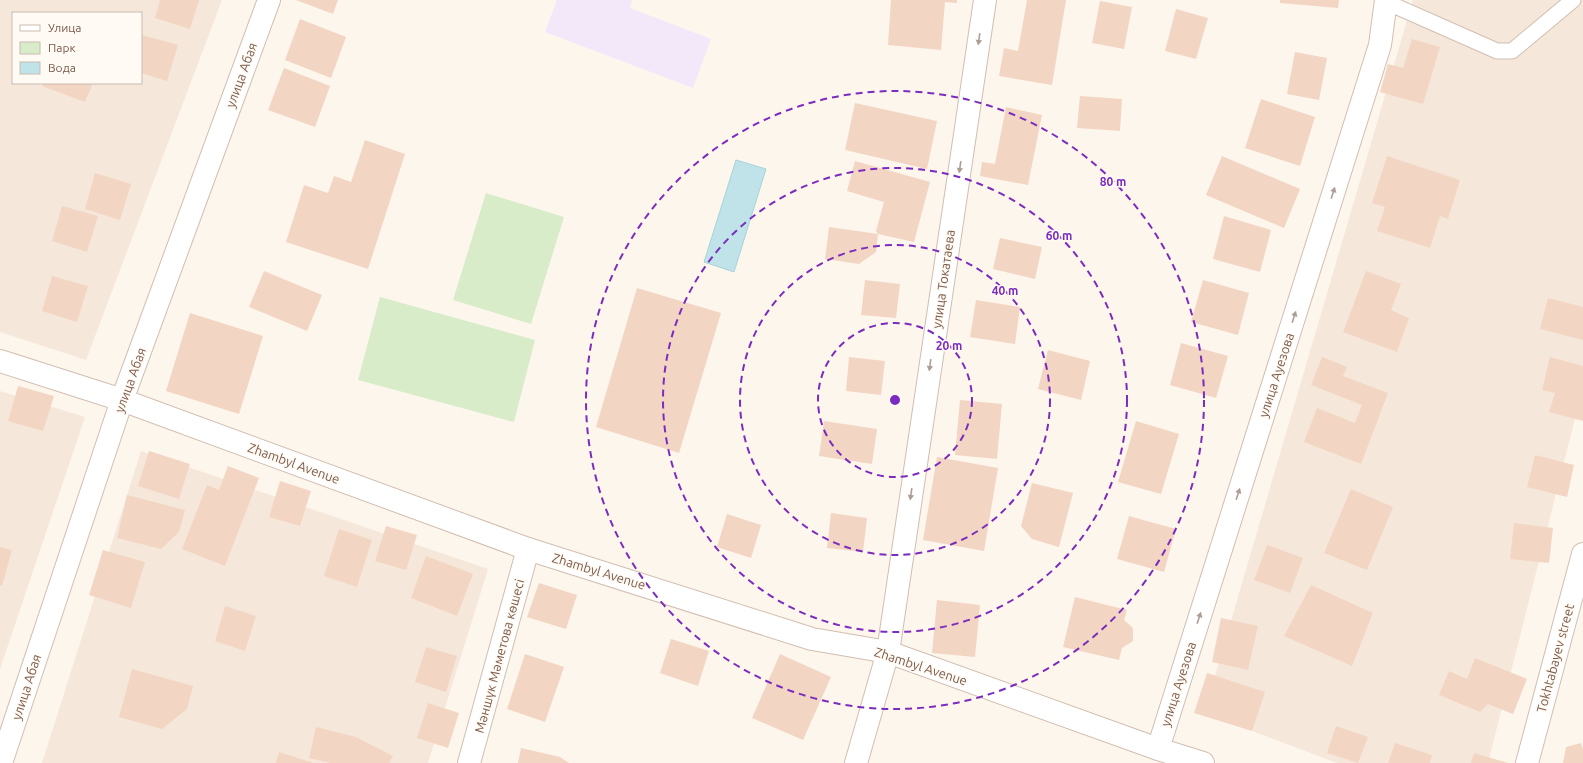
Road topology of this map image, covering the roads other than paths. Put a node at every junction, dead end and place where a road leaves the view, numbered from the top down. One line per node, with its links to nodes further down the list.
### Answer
1 (269, 0): 6 (street, улица Абая)
2 (985, 0): 9 (street, улица Токатаева, one-way to 9)
3 (1573, 0): 4 (lane)
4 (1386, 1): 10 (street, улица Ауезова, one-way to 4)
5 (0, 362): 6 (street, Zhambyl Avenue)
6 (122, 400): 7 (street, Zhambyl Avenue); 11 (street, улица Абая)
7 (528, 549): 9 (street, Zhambyl Avenue); 12 (street, Мәншүк Мәметова көшесі)
8 (1583, 554): 15 (street, Tokhtabayev street)
9 (888, 652): 10 (street, Zhambyl Avenue); 13 (street, улица Токатаева)
10 (1158, 749): 14 (street, Zhambyl Avenue)
11 (1, 763)
12 (470, 763)
13 (856, 763)
14 (1203, 763)
15 (1527, 763)

